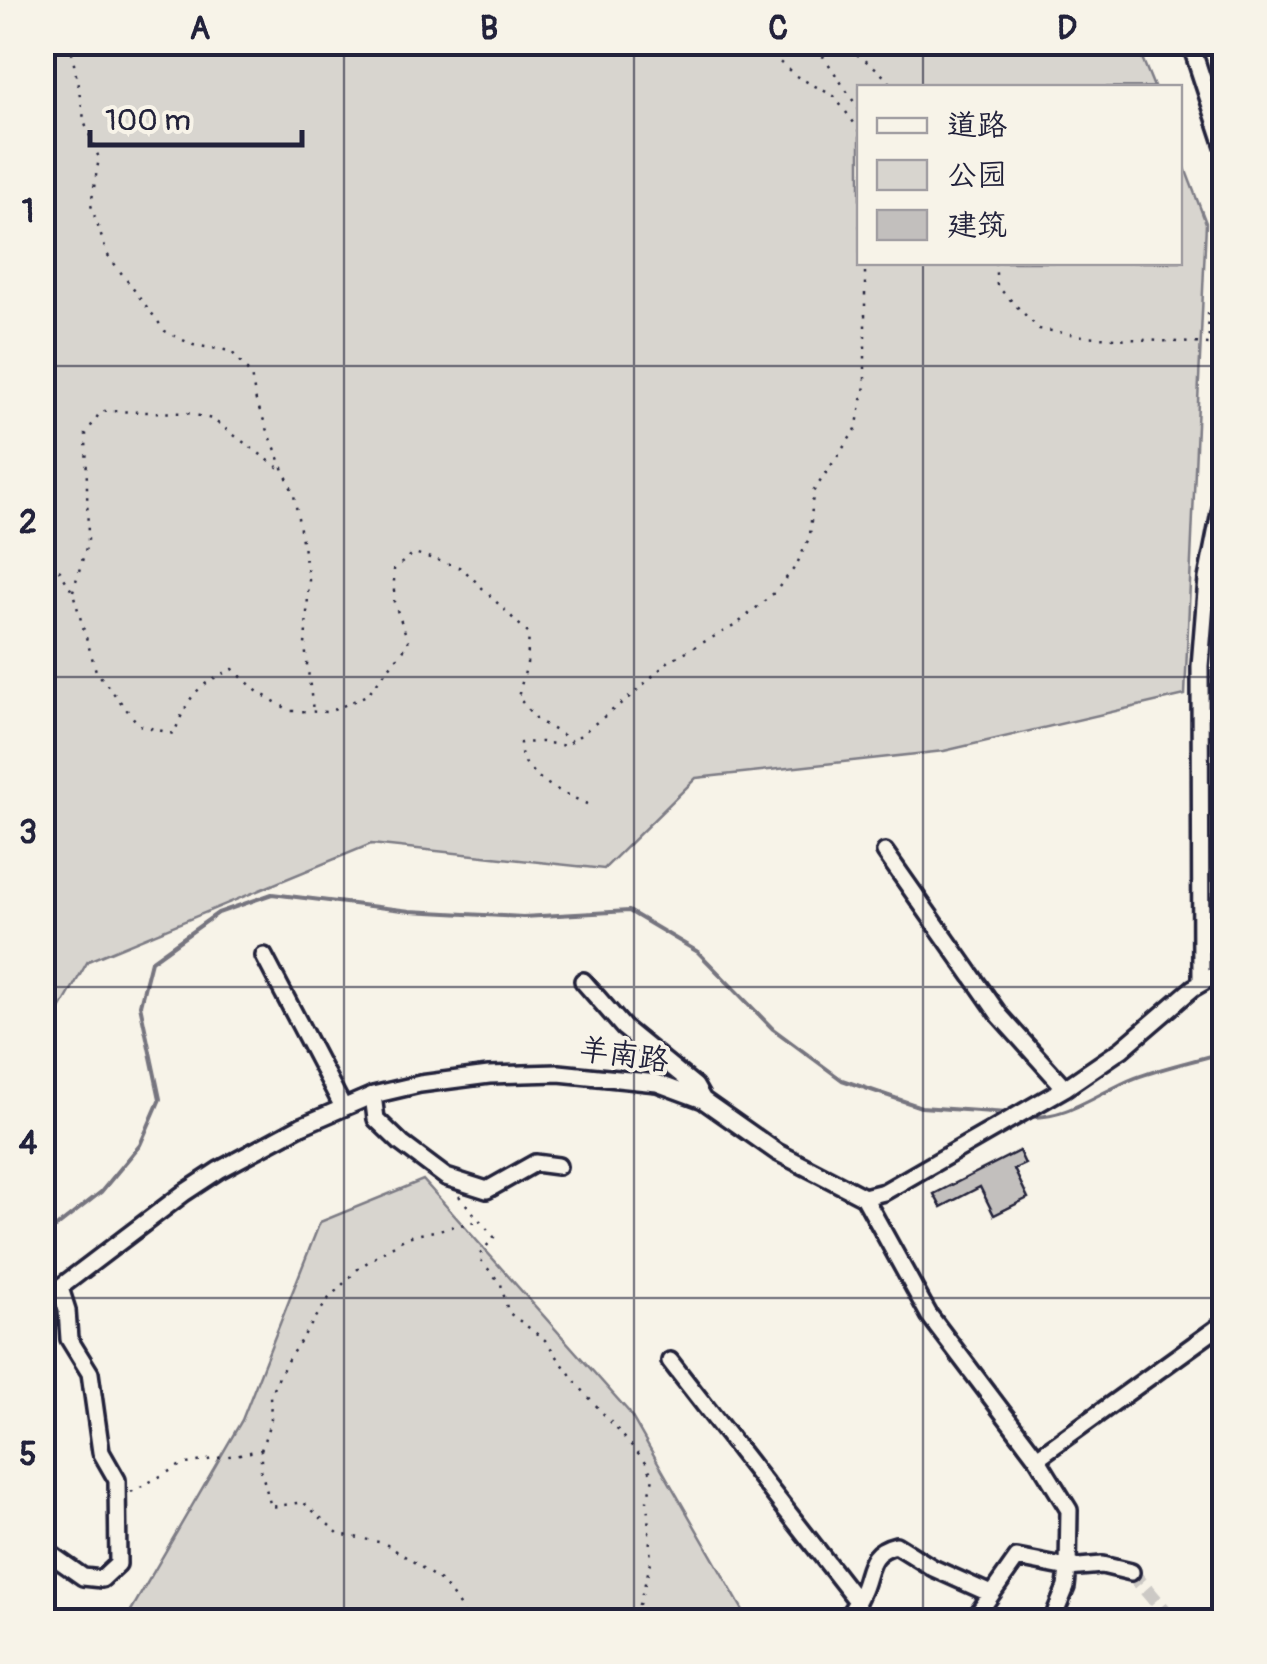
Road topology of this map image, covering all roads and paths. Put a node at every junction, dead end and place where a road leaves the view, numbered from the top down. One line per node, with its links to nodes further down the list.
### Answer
1 (70, 42): 13 (path)
2 (756, 42): 8 (path)
3 (794, 42): 7 (path)
4 (840, 42): 6 (path)
5 (1190, 42): 9 (street)
6 (892, 85)
7 (857, 106)
8 (857, 127)
9 (1224, 146)
10 (865, 265): 18 (path)
11 (995, 265): 12 (path)
12 (1224, 302)
13 (286, 474): 16 (path); 17 (path)
14 (1224, 492): 24 (street)
15 (42, 557): 16 (path)
16 (73, 592): 17 (path)
17 (313, 711): 18 (path)
18 (572, 741): 19 (path)
19 (586, 804)
20 (885, 852): 25 (street)
21 (264, 956): 28 (street)
22 (1224, 975): 24 (street)
23 (583, 981): 27 (street)
24 (1202, 983): 25 (street)
25 (1065, 1088): 31 (street)
26 (373, 1094): 27 (street, 羊南路); 28 (street, 羊南路); 30 (street)
27 (703, 1100): 31 (street, 羊南路)
28 (343, 1108): 33 (street, 羊南路)
29 (558, 1166): 30 (street)
30 (446, 1177): 32 (path)
31 (864, 1198): 38 (street)
32 (479, 1220): 37 (path); 48 (path)
33 (60, 1288): 34 (street, 羊南路); 39 (street)
34 (42, 1300)
35 (1224, 1323): 38 (street)
36 (670, 1361): 44 (street)
37 (261, 1450): 39 (path); 47 (path)
38 (1038, 1458): 41 (street)
39 (119, 1500): 40 (street)
40 (42, 1553)
41 (1068, 1568): 42 (street); 43 (street); 52 (street)
42 (1131, 1572)
43 (991, 1594): 44 (street); 51 (street)
44 (857, 1601): 49 (street); 50 (street)
45 (42, 1612): 46 (street)
46 (46, 1622)
47 (464, 1622)
48 (634, 1622)
49 (845, 1622)
50 (856, 1622)
51 (972, 1622)
52 (1056, 1622)

